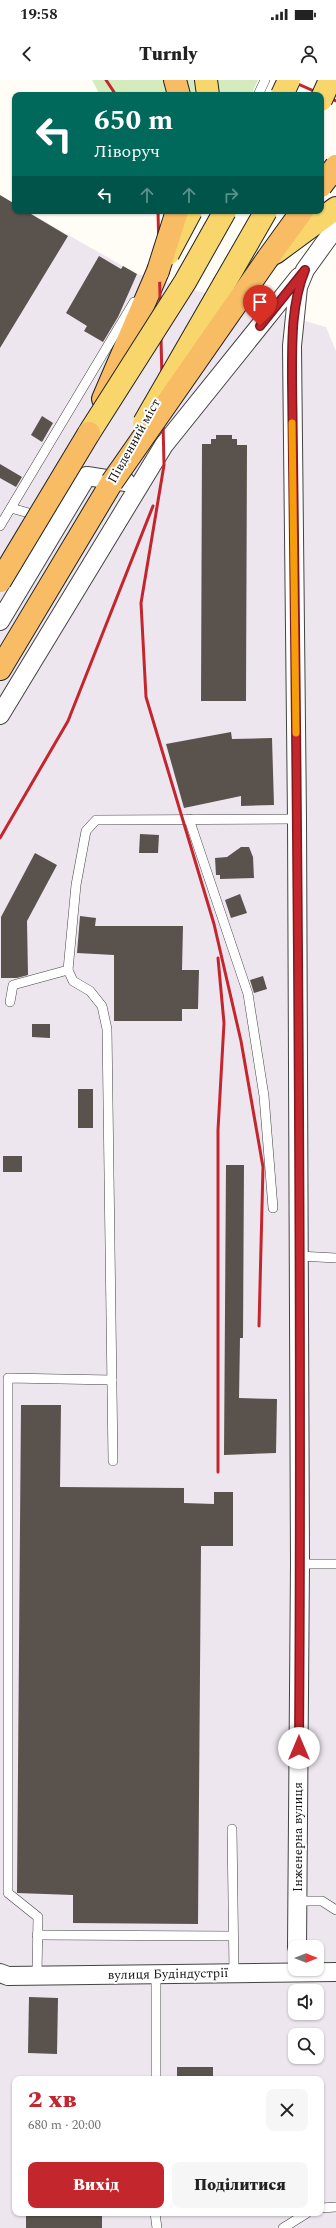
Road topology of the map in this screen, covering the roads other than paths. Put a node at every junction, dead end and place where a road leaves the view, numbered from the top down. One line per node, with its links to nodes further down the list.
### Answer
1 (175, 80): 6 (highway)
2 (206, 80): 7 (main road)
3 (265, 80): 8 (lane)
4 (289, 80): 9 (main road, bridge)
5 (330, 80): 10 (main road, bridge)
6 (178, 92)
7 (208, 92)
8 (259, 92)
9 (283, 92)
10 (324, 93)
11 (336, 166): 12 (highway, bridge)
12 (324, 182)
13 (336, 208): 21 (main road)
14 (176, 214): 23 (highway, bridge)
15 (188, 214): 23 (main road, bridge)
16 (188, 214): 27 (lane)
17 (223, 214): 24 (main road, bridge)
18 (264, 214): 25 (main road, Південний міст, bridge)
19 (300, 214): 21 (highway)
20 (336, 226): 22 (street, Інженерна вулиця)
21 (268, 258): 25 (highway, bridge)
22 (305, 270): 26 (street); 35 (street, Інженерна вулиця)
23 (158, 271): 24 (highway, bridge)
24 (89, 433): 30 (highway, bridge)
25 (112, 482): 32 (highway, Південний міст)
26 (138, 485): 28 (street); 33 (street)
27 (11, 508): 28 (lane); 29 (lane)
28 (52, 520): 31 (street)
29 (0, 526)
30 (0, 581)
31 (0, 621)
32 (0, 669)
33 (0, 715)
34 (189, 819): 35 (lane); 36 (lane); 38 (lane)
35 (298, 819): 39 (street, Інженерна вулиця)
36 (68, 970): 37 (lane); 41 (lane)
37 (10, 1002)
38 (273, 1208)
39 (299, 1256): 40 (lane); 43 (street, Інженерна вулиця)
40 (336, 1258)
41 (112, 1380): 42 (lane); 48 (lane)
42 (113, 1462)
43 (300, 1564): 44 (lane); 46 (street, Інженерна вулиця)
44 (336, 1564)
45 (232, 1829): 49 (lane)
46 (298, 1901): 47 (lane); 50 (street, Інженерна вулиця)
47 (336, 1910)
48 (37, 1935): 49 (lane); 56 (lane)
49 (233, 1936): 54 (lane)
50 (297, 1940)
51 (288, 1971): 54 (street, вулиця Будіндустрії)
52 (324, 1972): 53 (street, вулиця Будіндустрії)
53 (336, 1972)
54 (234, 1973): 55 (street, вулиця Будіндустрії)
55 (156, 1974): 56 (street, вулиця Будіндустрії); 58 (lane)
56 (37, 1975): 57 (street, вулиця Будіндустрії)
57 (3, 1976)
58 (156, 2076)
59 (336, 2207): 60 (lane)
60 (324, 2208)
61 (156, 2216): 63 (lane)
62 (302, 2216): 64 (lane)
63 (158, 2228)
64 (283, 2228)

